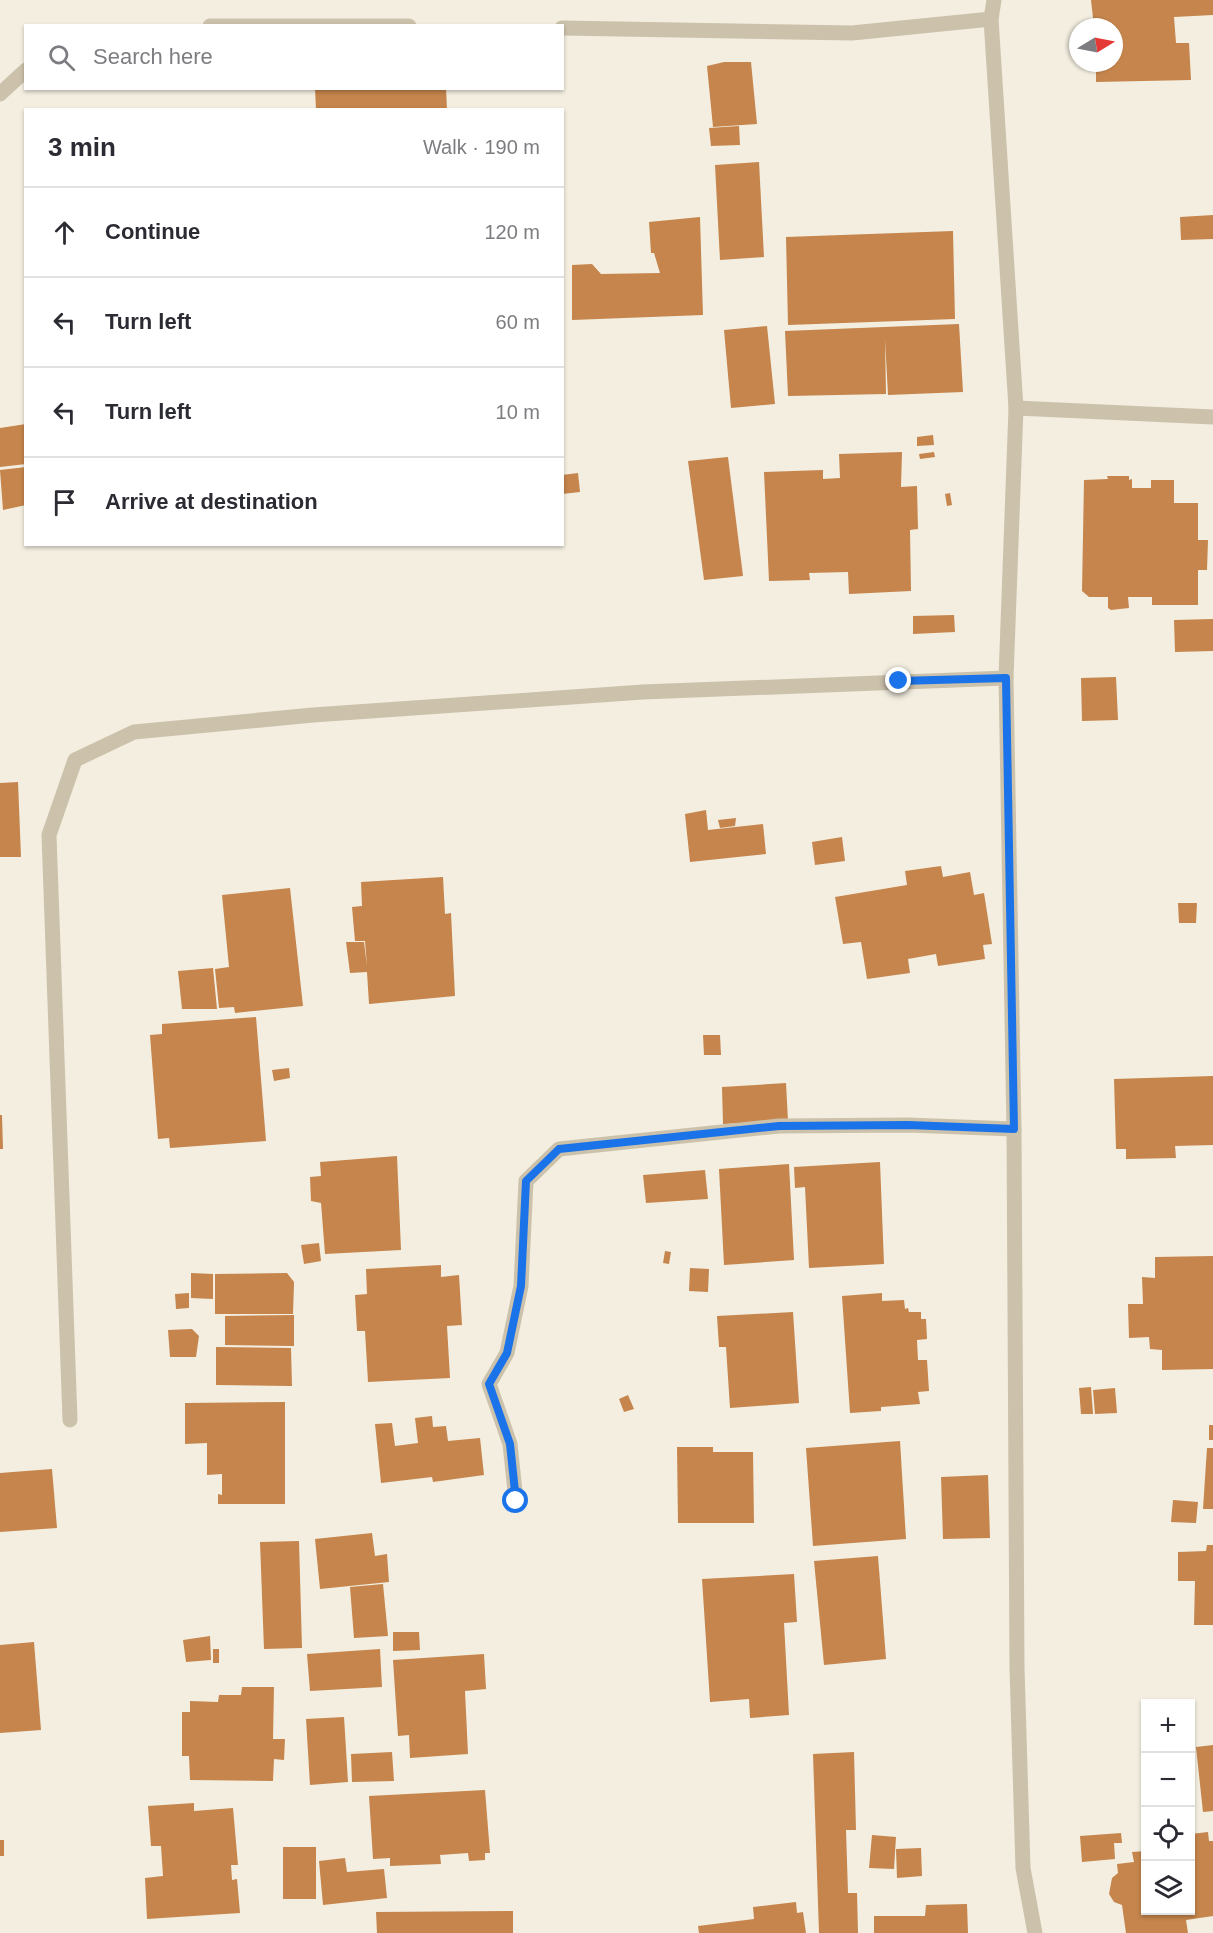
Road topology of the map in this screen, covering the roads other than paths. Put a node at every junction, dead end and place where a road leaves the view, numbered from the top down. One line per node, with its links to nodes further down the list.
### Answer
1 (994, 0): 2 (street)
2 (991, 19): 3 (street); 6 (street)
3 (564, 28)
4 (24, 72): 5 (street)
5 (0, 94)
6 (1016, 408): 7 (street); 8 (street)
7 (1213, 417)
8 (1006, 678): 9 (street); 10 (street)
9 (1014, 1129): 11 (street); 12 (street)
10 (70, 1420)
11 (516, 1501)
12 (1035, 1933)

